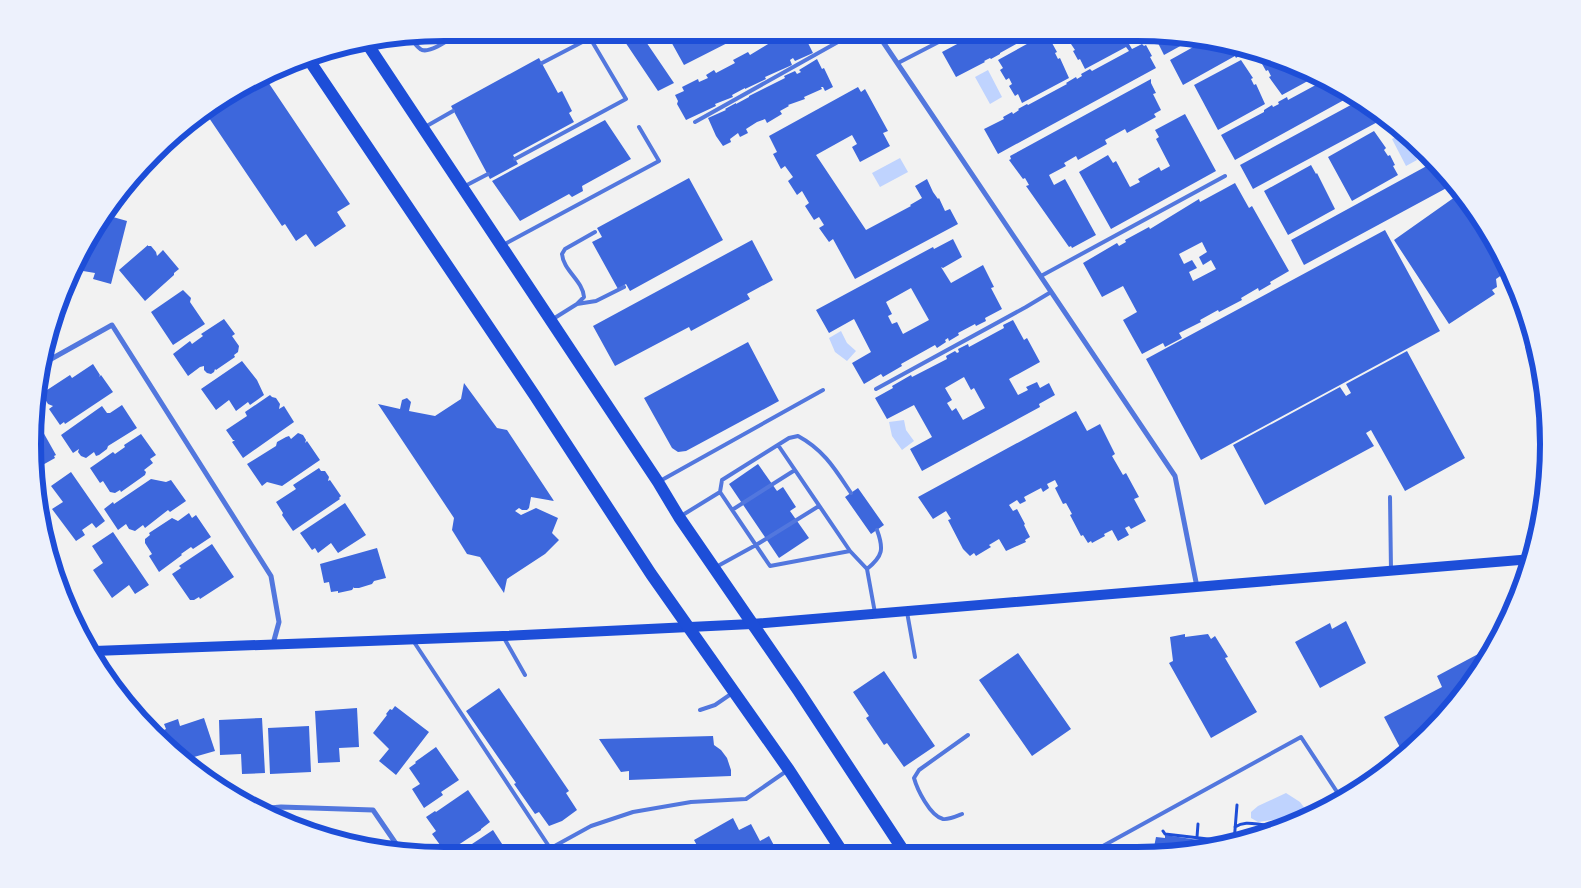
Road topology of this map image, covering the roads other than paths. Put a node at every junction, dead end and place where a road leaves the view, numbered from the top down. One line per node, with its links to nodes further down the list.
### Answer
1 (438, 41): 8 (lane)
2 (584, 41): 10 (lane)
3 (592, 41): 17 (lane)
4 (840, 41): 14 (lane)
5 (882, 41): 12 (street)
6 (941, 41): 12 (lane)
7 (414, 42): 8 (lane)
8 (444, 42)
9 (370, 48): 16 (main road)
10 (542, 63)
11 (312, 64): 51 (main road)
12 (898, 64): 23 (street)
13 (454, 111): 16 (lane)
14 (695, 122)
15 (639, 127): 22 (lane)
16 (423, 128): 20 (main road)
17 (515, 159)
18 (488, 174): 20 (lane)
19 (1225, 176): 23 (lane)
20 (462, 188): 22 (main road)
21 (595, 232): 26 (lane)
22 (501, 246): 27 (main road)
23 (1041, 276): 25 (street)
24 (624, 287): 26 (lane)
25 (1051, 292): 29 (lane); 47 (street)
26 (577, 304): 27 (lane)
27 (551, 320): 33 (main road)
28 (50, 359): 54 (street)
29 (876, 389)
30 (822, 390): 33 (lane)
31 (778, 445): 32 (lane); 34 (lane); 35 (lane)
32 (795, 470): 37 (lane); 38 (lane)
33 (658, 482): 39 (main road)
34 (720, 492): 38 (lane); 39 (lane)
35 (851, 493)
36 (1390, 497): 46 (lane)
37 (819, 506): 41 (lane); 42 (lane)
38 (732, 510): 41 (lane)
39 (679, 517): 44 (main road)
40 (877, 530): 45 (lane)
41 (756, 545): 42 (lane); 44 (lane)
42 (850, 551): 45 (lane)
43 (1522, 560): 46 (main road)
44 (714, 568): 50 (main road)
45 (868, 569): 49 (lane)
46 (1391, 571): 47 (main road)
47 (1197, 587): 48 (main road)
48 (906, 611): 49 (main road); 56 (lane)
49 (875, 613): 50 (main road)
50 (752, 624): 51 (main road); 69 (main road)
51 (689, 628): 52 (main road); 58 (main road)
52 (503, 636): 53 (main road); 57 (lane)
53 (413, 640): 54 (main road); 66 (lane)
54 (272, 645): 55 (main road)
55 (99, 651)
56 (915, 657)
57 (525, 675)
58 (734, 692): 59 (lane); 61 (main road)
59 (700, 710)
60 (968, 735): 64 (lane)
61 (789, 770): 67 (lane); 68 (main road)
62 (1338, 793): 70 (lane)
63 (273, 808): 65 (street)
64 (962, 814)
65 (396, 844)
66 (549, 847)
67 (552, 847)
68 (839, 847)
69 (901, 847)
70 (1101, 847)

